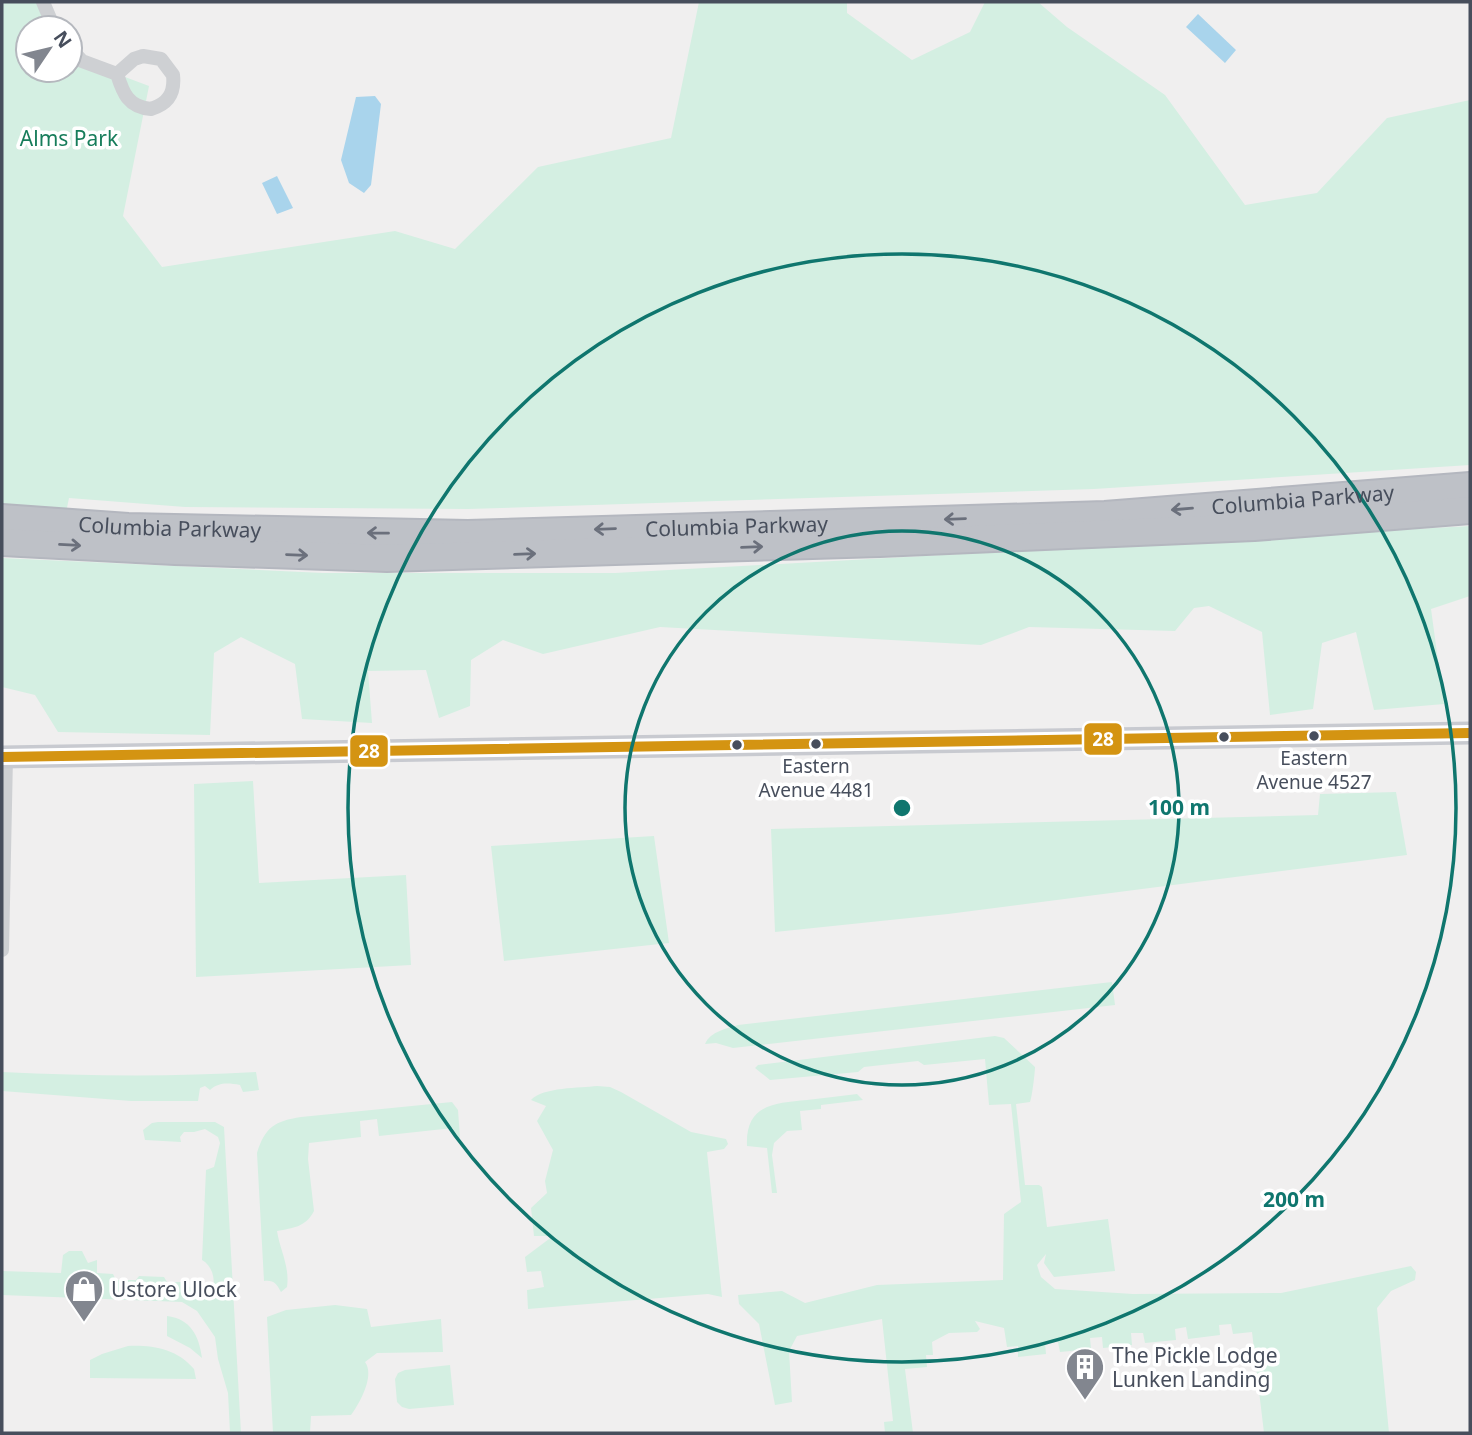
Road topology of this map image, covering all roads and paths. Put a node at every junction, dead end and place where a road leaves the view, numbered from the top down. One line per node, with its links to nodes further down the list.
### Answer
1 (84, 62): 2 (street)
2 (117, 74)
3 (1470, 486): 5 (highway, Columbia Parkway, one-way to 5)
4 (1470, 510): 6 (highway, Columbia Parkway, one-way to 4)
5 (2, 518)
6 (2, 542)
7 (1470, 733): 8 (main road)
8 (4, 757): 9 (street)
9 (2, 950)

